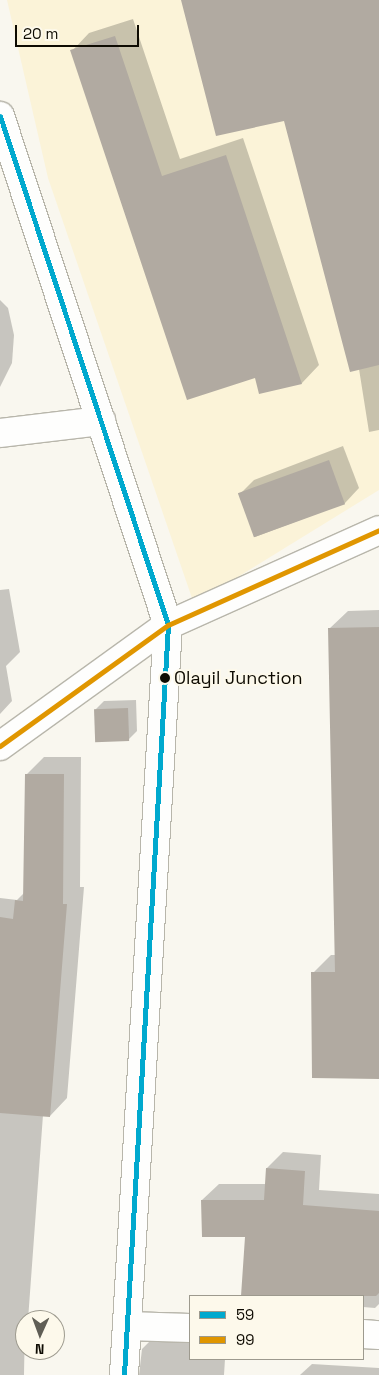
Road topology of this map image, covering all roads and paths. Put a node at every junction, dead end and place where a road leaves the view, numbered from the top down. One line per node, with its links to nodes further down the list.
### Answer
1 (0, 116): 2 (main road)
2 (100, 421): 3 (main road); 5 (main road)
3 (0, 434)
4 (379, 530): 5 (main road)
5 (168, 625): 6 (main road); 7 (main road)
6 (0, 746)
7 (127, 1326): 8 (main road); 11 (main road)
8 (189, 1328)
9 (364, 1334): 10 (main road)
10 (379, 1335)
11 (124, 1375)

